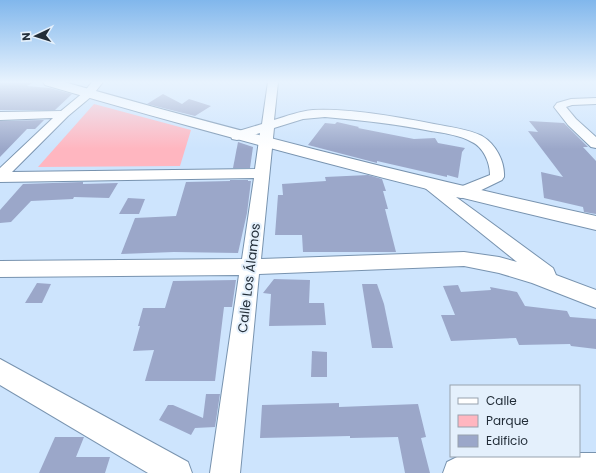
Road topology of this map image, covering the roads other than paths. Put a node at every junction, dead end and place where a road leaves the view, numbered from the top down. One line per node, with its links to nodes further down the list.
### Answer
1 (75, 104): 5 (street)
2 (141, 104): 7 (street)
3 (271, 104): 7 (street, Calle Los Álamos)
4 (564, 104): 8 (street)
5 (64, 114): 6 (street); 10 (street)
6 (0, 116)
7 (267, 135): 9 (street, Calle Los Álamos); 11 (street); 12 (street)
8 (596, 144)
9 (262, 173): 10 (street); 14 (street, Calle Los Álamos)
10 (0, 176)
11 (430, 185): 12 (street); 16 (street)
12 (461, 193): 13 (street)
13 (596, 223)
14 (250, 267): 15 (street); 16 (street); 21 (street, Calle Los Álamos)
15 (0, 269)
16 (560, 285): 17 (street)
17 (596, 299)
18 (0, 372): 20 (street)
19 (596, 468): 22 (street)
20 (177, 473)
21 (226, 473)
22 (458, 473)

